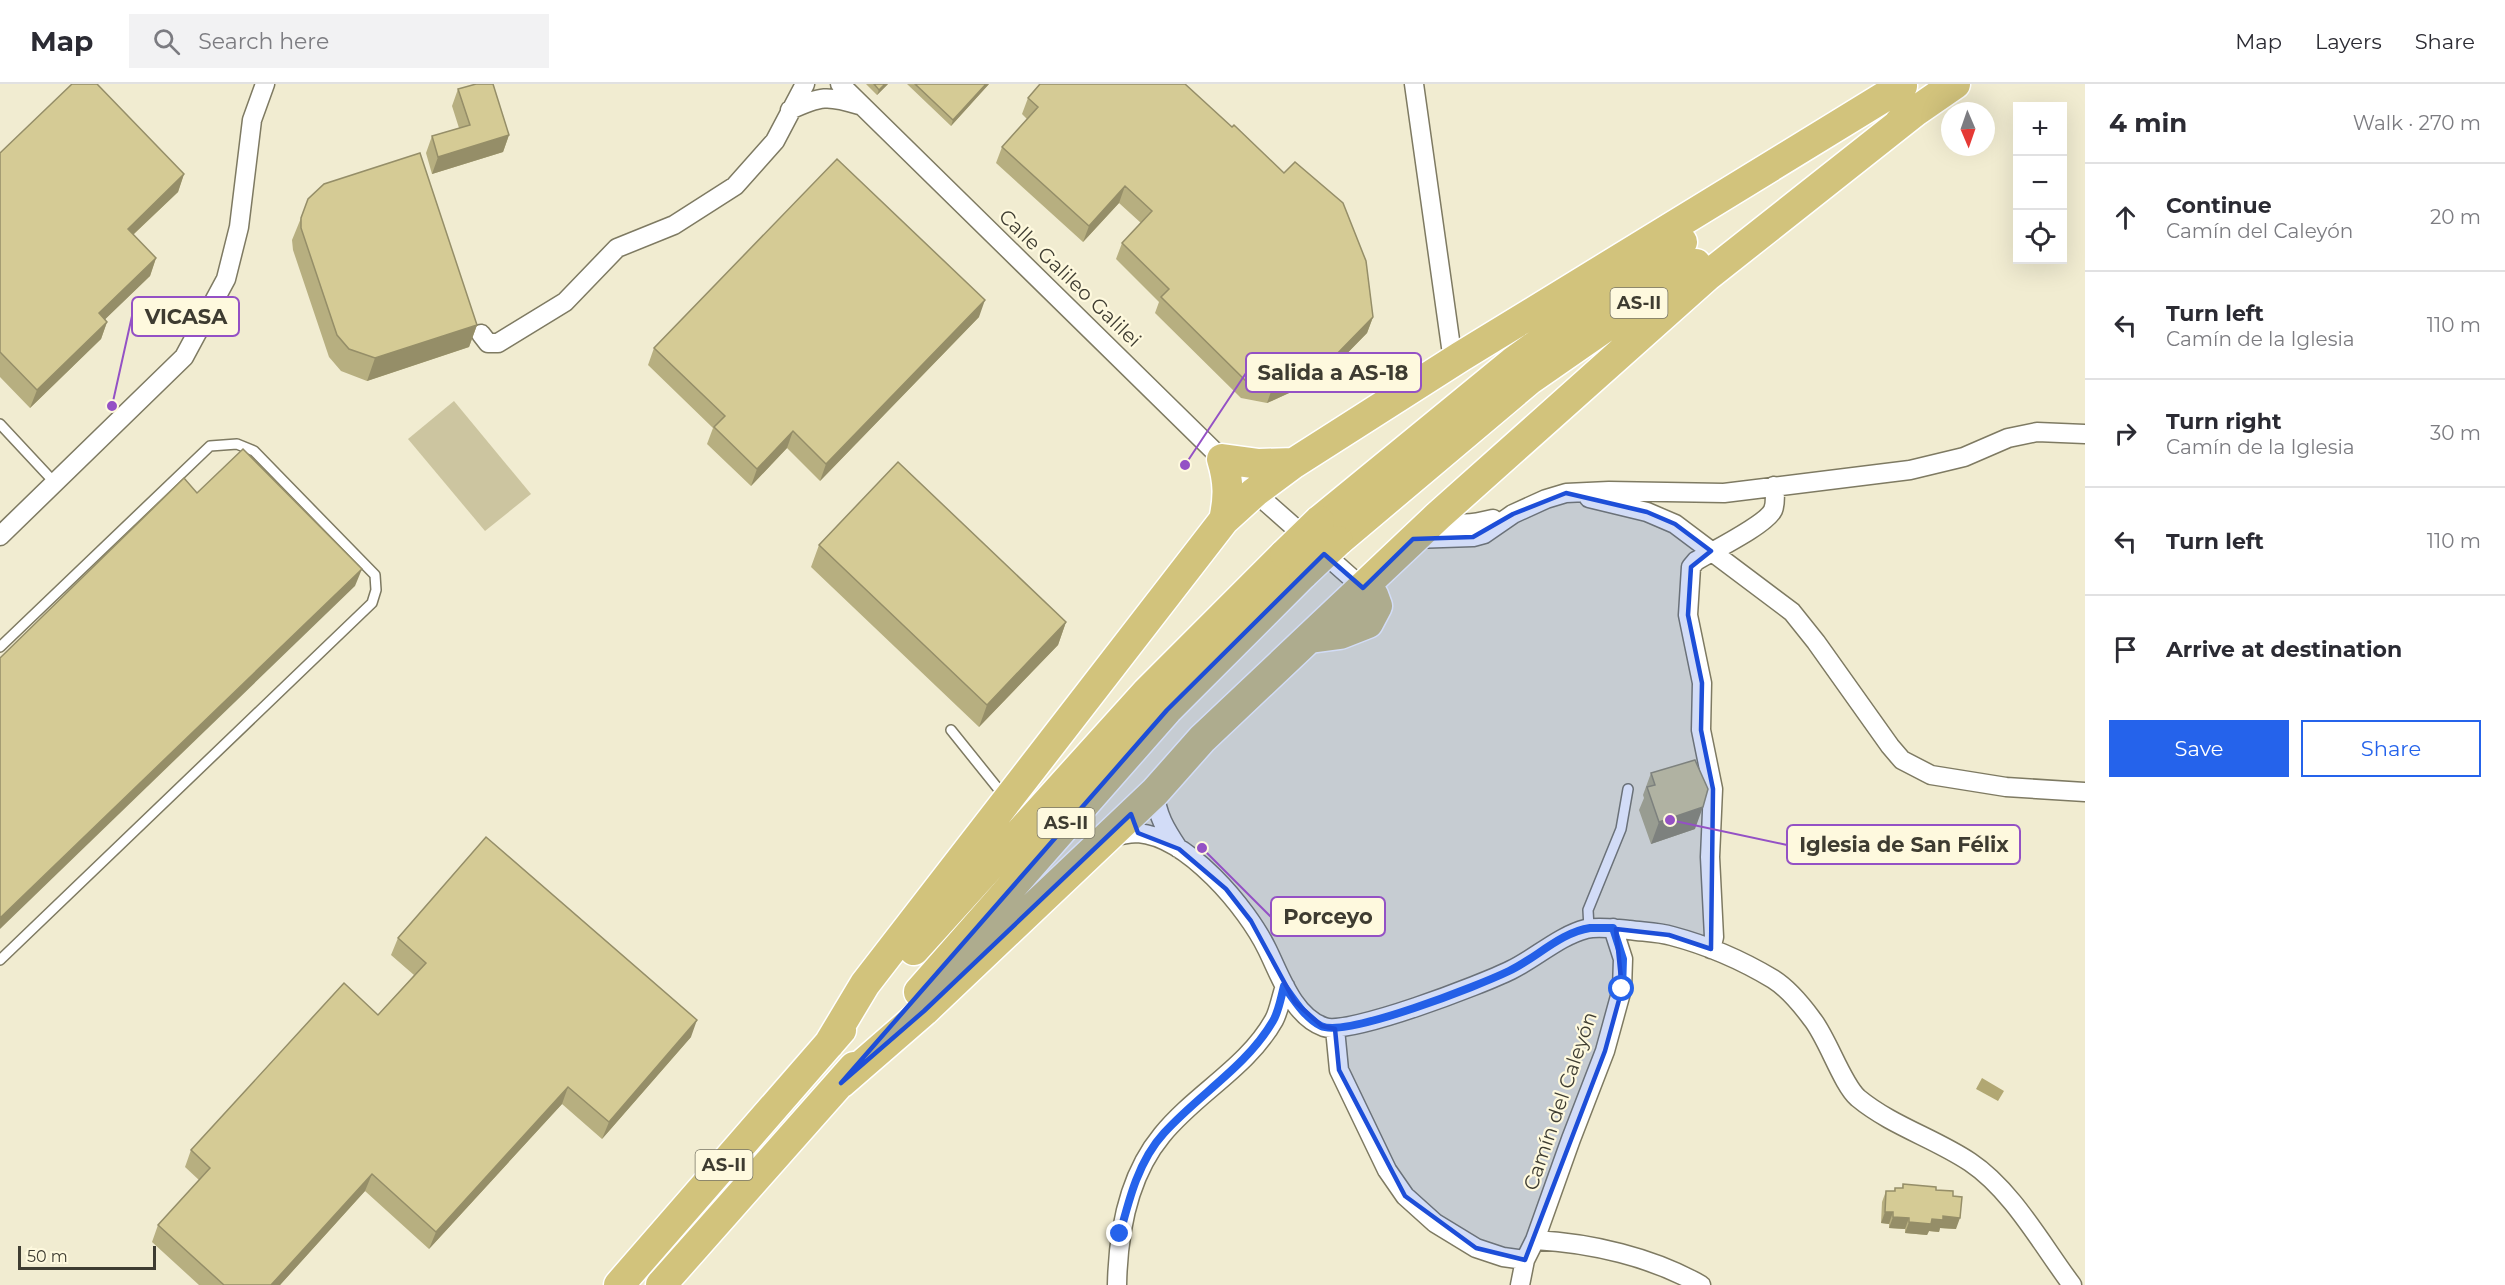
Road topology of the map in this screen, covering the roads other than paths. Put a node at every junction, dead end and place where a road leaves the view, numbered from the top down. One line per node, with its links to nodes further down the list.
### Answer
1 (265, 84): 17 (street)
2 (789, 84): 10 (street)
3 (805, 84): 10 (street)
4 (840, 84): 9 (street, Calle Galileo Galilei)
5 (850, 84): 9 (street)
6 (1414, 84): 12 (street)
7 (1955, 84): 8 (highway, AS-II)
8 (1908, 94): 12 (highway); 22 (highway); 27 (highway, AS-II, bridge)
9 (862, 106): 10 (street); 15 (street, Calle Galileo Galilei)
10 (790, 110): 11 (street)
11 (481, 334)
12 (1460, 357): 16 (highway)
13 (0, 424): 17 (lane)
14 (2085, 434): 18 (street)
15 (1222, 459): 16 (highway); 20 (street, Calle Galileo Galilei); 23 (highway)
16 (1294, 463): 20 (highway)
17 (55, 483): 24 (street)
18 (1774, 486): 19 (street); 26 (street)
19 (1566, 493): 21 (street); 26 (street)
20 (1262, 498): 23 (highway); 28 (street, Calle Galileo Galilei)
21 (1512, 514): 22 (street); 25 (street)
22 (1438, 516): 25 (highway)
23 (1224, 520): 33 (highway)
24 (0, 536)
25 (1413, 539): 28 (highway)
26 (1712, 551): 32 (street); 38 (street)
27 (1294, 564): 42 (highway, AS-II); 43 (highway, AS-II)
28 (1363, 588): 34 (highway)
29 (0, 647): 39 (lane)
30 (951, 730): 33 (lane)
31 (1628, 789): 36 (lane)
32 (2085, 792)
33 (1008, 801): 42 (highway)
34 (1145, 803): 35 (street); 35 (street); 43 (highway)
35 (1179, 849): 40 (street)
36 (1589, 928): 37 (street); 41 (street)
37 (1613, 928): 38 (street); 44 (street, Camín del Caleyón)
38 (1711, 949): 51 (street)
39 (0, 960)
40 (1284, 986): 41 (street); 48 (street)
41 (1335, 1029): 45 (street)
42 (829, 1044): 46 (highway, AS-II)
43 (841, 1083): 47 (highway, AS-II)
44 (1535, 1240): 45 (street, Camín del Caleyón); 50 (street)
45 (1525, 1260): 49 (street, Camín del Caleyón)
46 (619, 1285)
47 (661, 1285)
48 (1117, 1285)
49 (1520, 1285)
50 (1701, 1285)
51 (2072, 1285)

